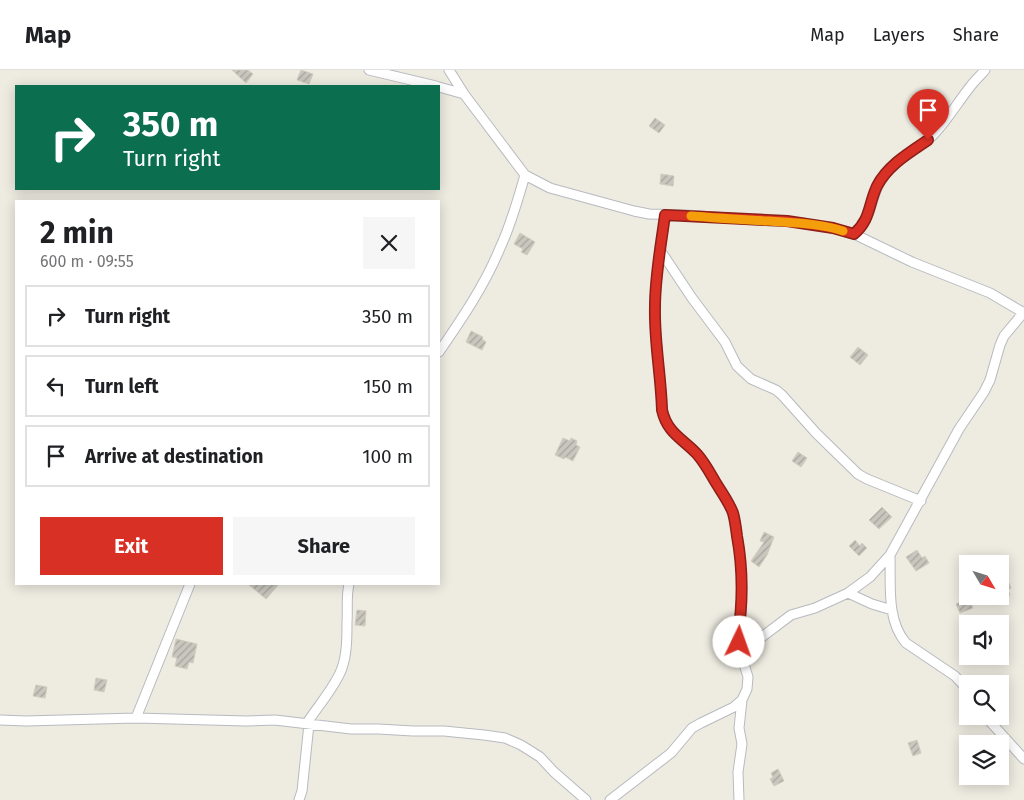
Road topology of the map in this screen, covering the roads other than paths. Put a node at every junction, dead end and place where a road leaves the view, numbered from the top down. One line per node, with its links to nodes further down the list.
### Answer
1 (369, 70): 4 (street)
2 (449, 70): 6 (street)
3 (985, 70): 9 (street)
4 (430, 85)
5 (440, 88): 6 (street)
6 (464, 94): 7 (street)
7 (526, 175): 8 (street); 12 (street)
8 (665, 215): 9 (street); 10 (street)
9 (854, 234): 11 (street)
10 (660, 250): 13 (street); 19 (street)
11 (1024, 313): 13 (street)
12 (440, 350)
13 (921, 500): 14 (street)
14 (890, 555): 17 (street); 18 (street)
15 (190, 585): 22 (street)
16 (349, 585): 24 (street)
17 (848, 593): 18 (street); 19 (street)
18 (892, 610): 20 (street)
19 (746, 654): 21 (street)
20 (959, 680)
21 (742, 700): 29 (street); 30 (street)
22 (136, 718): 23 (street); 24 (street)
23 (0, 720)
24 (308, 724): 27 (street); 28 (street)
25 (993, 725): 26 (street)
26 (1024, 759)
27 (299, 800)
28 (586, 800)
29 (610, 800)
30 (740, 800)

